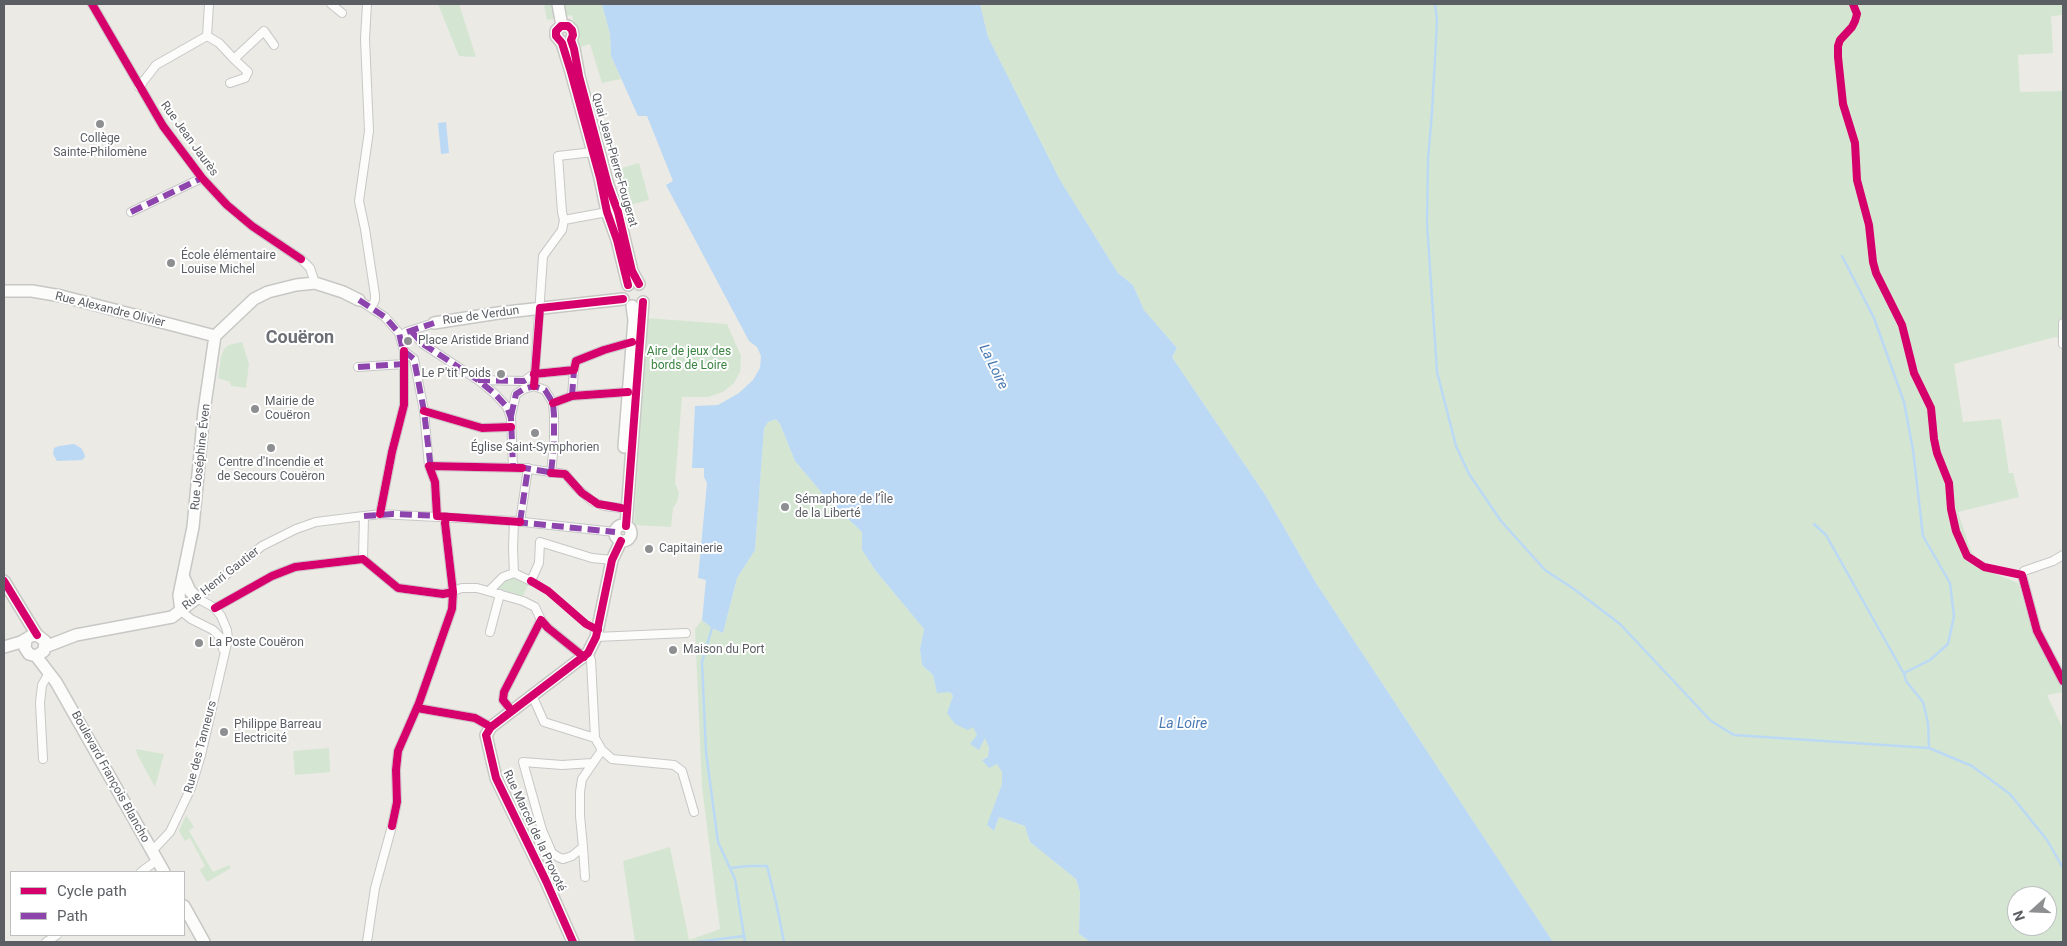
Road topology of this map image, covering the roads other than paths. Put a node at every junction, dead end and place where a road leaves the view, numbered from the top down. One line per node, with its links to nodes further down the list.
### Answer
1 (92, 4): 12 (street, Rue Jean Jaurès)
2 (209, 4): 7 (street)
3 (332, 4): 4 (street)
4 (339, 4)
5 (367, 4): 24 (street)
6 (558, 4): 8 (main road, Quai Jean-Pierre-Fougerat)
7 (207, 36): 10 (street); 12 (street)
8 (566, 42): 13 (main road, Quai Jean-Pierre-Fougerat); 19 (main road, Quai Jean-Pierre-Fougerat)
9 (274, 45): 10 (street)
10 (234, 59): 11 (street)
11 (230, 83)
12 (139, 87): 14 (street, Rue Jean Jaurès)
13 (593, 152): 16 (main road, Quai Jean-Pierre-Fougerat); 17 (street)
14 (202, 178): 15 (street); 18 (street, Rue Jean Jaurès)
15 (130, 212)
16 (607, 212): 17 (street); 19 (main road, Quai Jean-Pierre-Fougerat)
17 (564, 220): 25 (street)
18 (315, 283): 21 (main road); 30 (main road)
19 (634, 285): 22 (main road, Quai Jean-Pierre-Fougerat); 23 (main road, Quai Jean-Pierre-Fougerat)
20 (4, 291): 30 (main road, Rue Alexandre Olivier)
21 (359, 300): 24 (street)
22 (643, 302): 23 (main road); 56 (main road, Quai Jean-Pierre-Fougerat)
23 (628, 303): 25 (main road, Rue de Verdun); 32 (main road, Quai Jean-Pierre-Fougerat)
24 (371, 308): 29 (street)
25 (540, 308): 26 (main road, Rue de Verdun); 38 (street)
26 (434, 323): 28 (street, Rue de Verdun)
27 (2063, 323): 31 (street)
28 (411, 331): 29 (street, Rue de Verdun); 39 (street)
29 (399, 333): 34 (street)
30 (215, 336): 61 (main road, Rue Joséphine Éven)
31 (2063, 340): 33 (street)
32 (632, 342): 37 (street); 41 (main road, Quai Jean-Pierre-Fougerat)
33 (2063, 344)
34 (404, 351): 35 (street); 44 (street)
35 (404, 364): 36 (street); 51 (street)
36 (358, 367)
37 (574, 370): 38 (street); 42 (street)
38 (534, 374): 39 (street); 40 (street)
39 (478, 380): 45 (street)
40 (534, 386): 43 (street); 45 (street)
41 (628, 392): 42 (street); 50 (main road, Quai Jean-Pierre-Fougerat)
42 (572, 396): 43 (street)
43 (553, 403): 49 (street)
44 (424, 411): 45 (street); 46 (street)
45 (511, 423): 47 (street)
46 (429, 466): 47 (street); 53 (street)
47 (513, 467): 48 (street)
48 (525, 468): 49 (street); 55 (street)
49 (551, 472): 50 (street)
50 (621, 508): 56 (main road, Quai Jean-Pierre-Fougerat)
51 (380, 514): 52 (street, Rue Henri Gautier); 53 (street, Rue Henri Gautier)
52 (364, 516): 59 (street); 67 (street, Rue Henri Gautier)
53 (437, 516): 54 (street, Rue Henri Gautier)
54 (446, 517): 55 (street, Rue Henri Gautier); 65 (street)
55 (517, 522): 56 (street, Rue Henri Gautier); 60 (street)
56 (620, 531): 58 (main road, Quai Jean-Pierre-Fougerat)
57 (2063, 555): 81 (street)
58 (613, 557): 60 (street); 74 (main road, Quai Jean-Pierre-Fougerat)
59 (362, 559): 65 (street); 68 (street)
60 (514, 573): 63 (street)
61 (184, 578): 67 (main road); 69 (main road, Rue Joséphine Éven)
62 (4, 581): 76 (main road, Boulevard François Blancho)
63 (489, 591): 65 (street); 66 (street)
64 (4, 592): 76 (main road, Boulevard François Blancho)
65 (453, 592): 83 (street)
66 (500, 594): 70 (street); 73 (street)
67 (197, 598): 68 (street); 69 (main road, Rue Henri Gautier)
68 (215, 608): 71 (street)
69 (181, 611): 72 (street); 76 (main road, Rue Henri Gautier)
70 (541, 620): 78 (street); 84 (street)
71 (224, 622): 72 (street); 79 (street, Rue des Tanneurs)
72 (212, 630): 79 (street)
73 (490, 632)
74 (597, 633): 75 (street); 78 (main road, Quai Jean-Pierre-Fougerat)
75 (686, 633)
76 (35, 644): 77 (main road, Rue Henri Gautier); 80 (main road, Boulevard François Blancho)
77 (4, 648)
78 (584, 657): 82 (main road); 86 (street)
79 (223, 662): 92 (street, Rue des Tanneurs)
80 (53, 678): 88 (street); 92 (main road, Boulevard François Blancho)
81 (2063, 681)
82 (532, 695): 84 (main road); 86 (street)
83 (417, 708): 85 (street); 98 (street)
84 (512, 711): 85 (main road)
85 (491, 727): 99 (main road, Rue Marcel de la Provoté)
86 (595, 738): 87 (street)
87 (602, 750): 89 (street); 90 (street)
88 (43, 759)
89 (592, 763): 91 (street); 91 (street)
90 (694, 812)
91 (583, 847): 95 (street)
92 (154, 856): 93 (street, Rue des Tanneurs); 94 (main road, Boulevard François Blancho)
93 (142, 871)
94 (163, 871)
95 (586, 877)
96 (185, 908): 97 (main road)
97 (204, 942)
98 (367, 942)
99 (573, 942)

